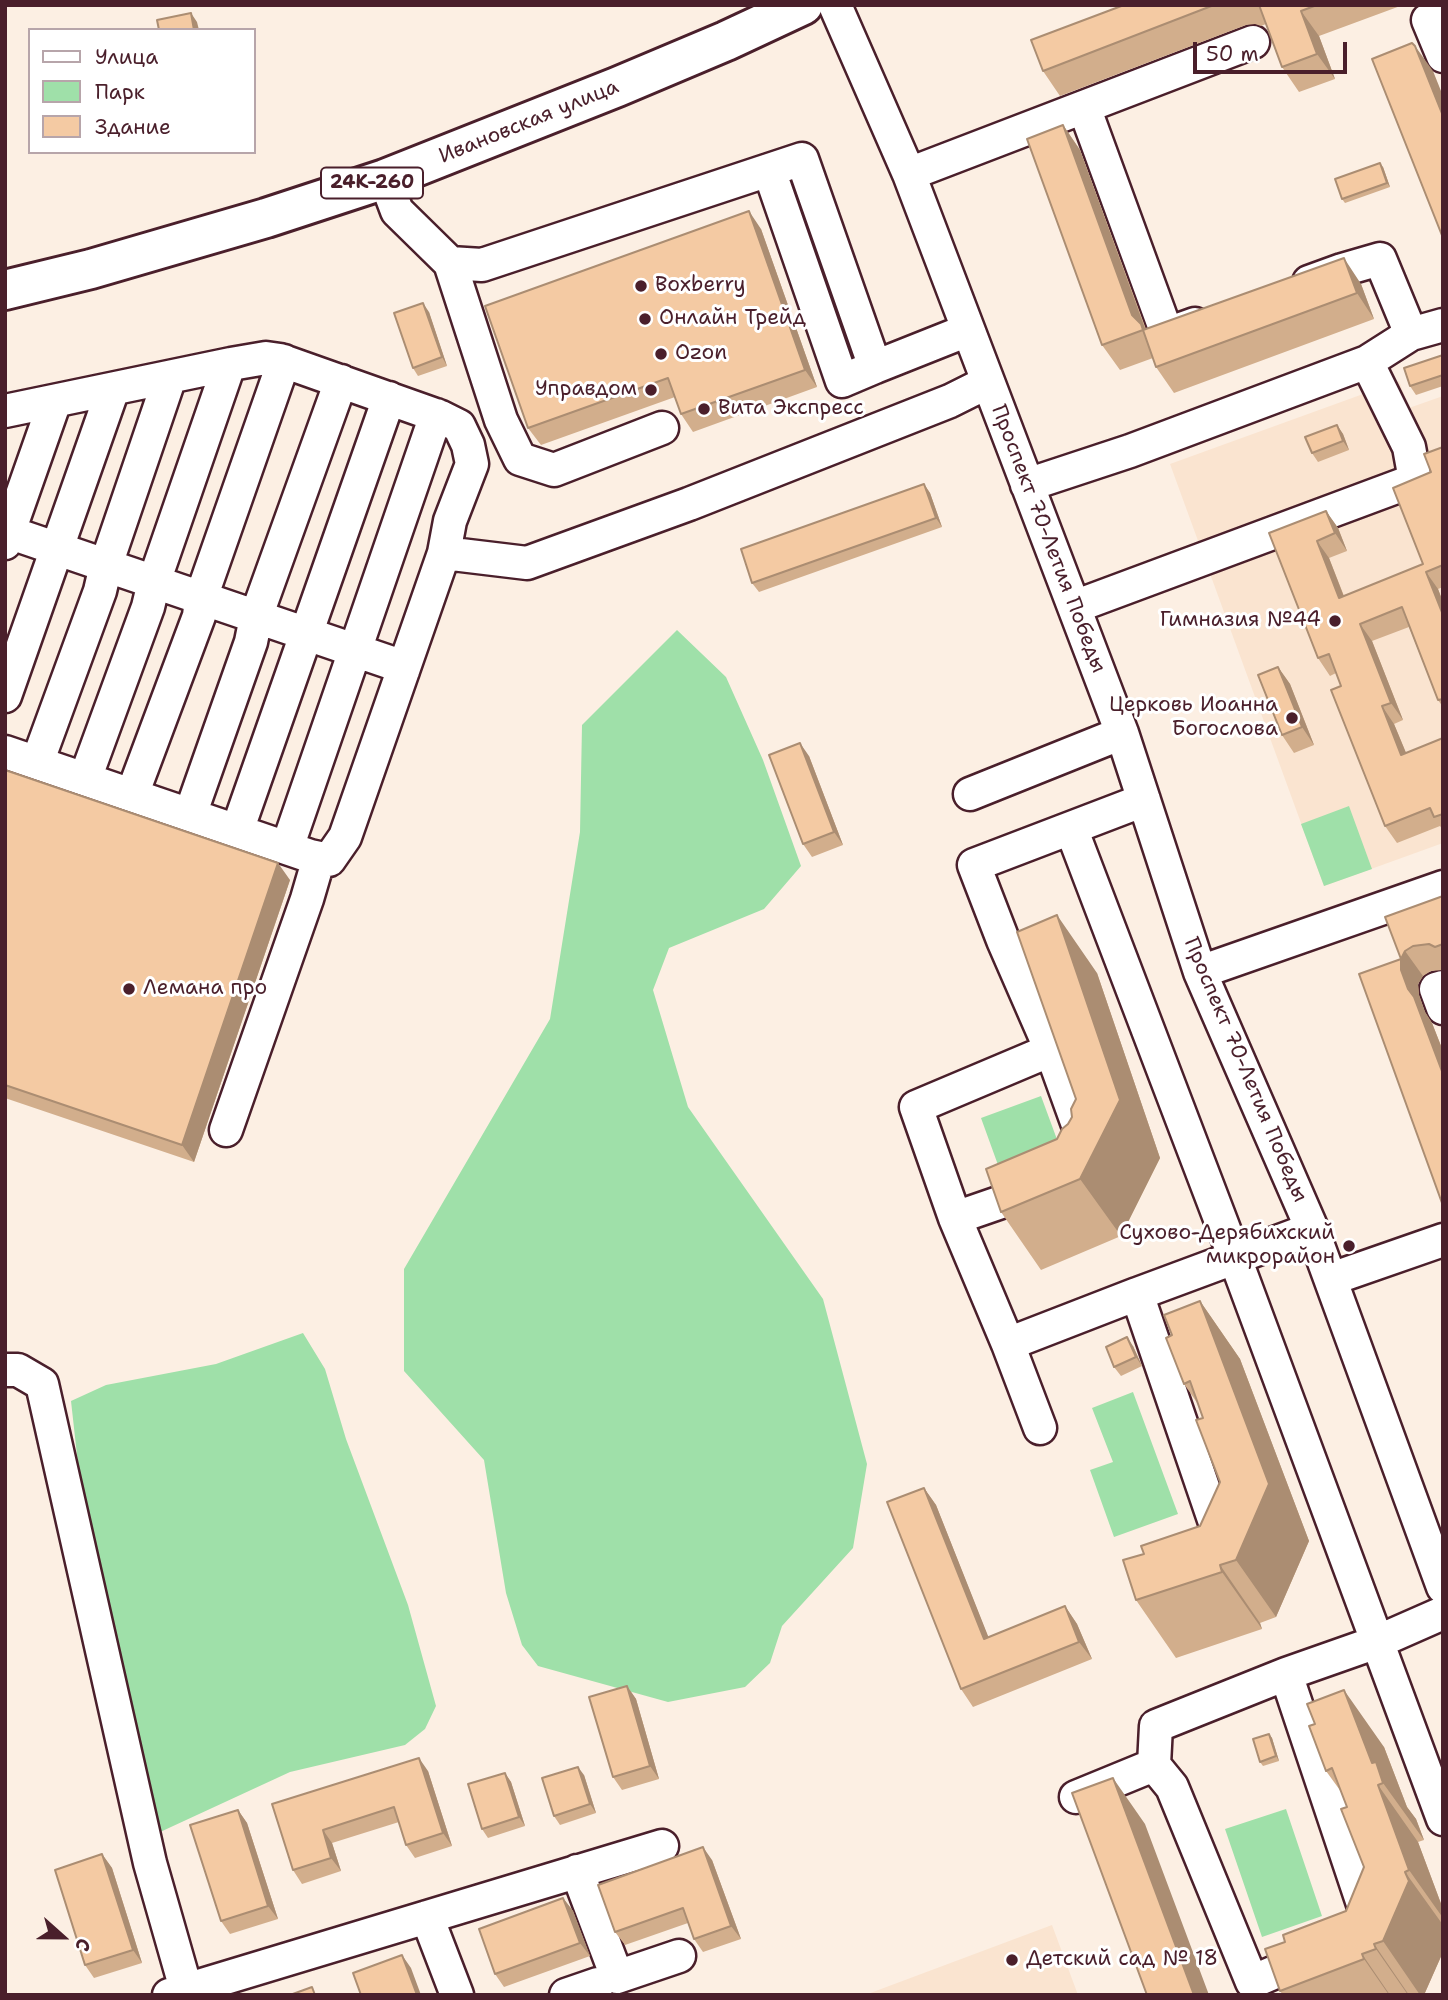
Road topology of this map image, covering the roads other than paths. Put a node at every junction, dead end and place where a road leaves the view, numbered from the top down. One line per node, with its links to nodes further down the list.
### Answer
1 (803, 5): 5 (main road, 24К-260)
2 (835, 5): 9 (street, Проспект 70-Летия Победы)
3 (766, 9): 5 (main road, 24К-260)
4 (1443, 14): 7 (street)
5 (726, 36): 10 (main road, Ивановская улица / 24К-260); 12 (main road, 24К-260)
6 (1253, 42): 8 (street)
7 (1443, 56)
8 (1084, 107): 9 (street); 15 (street)
9 (909, 174): 17 (street, Проспект 70-Летия Победы)
10 (386, 179): 11 (street); 13 (main road, Ивановская улица / 24К-260)
11 (450, 263): 17 (street); 30 (street)
12 (5, 271)
13 (5, 290)
14 (1281, 292): 18 (street)
15 (1218, 316)
16 (1443, 325): 18 (street)
17 (968, 330): 24 (street, Проспект 70-Летия Победы)
18 (1411, 334): 20 (street)
19 (284, 361): 21 (street); 23 (street); 37 (street)
20 (1367, 362): 31 (street); 38 (street)
21 (229, 365): 22 (street); 36 (street)
22 (170, 377): 25 (street); 35 (street)
23 (341, 382): 26 (street); 39 (street)
24 (988, 382): 31 (street, Проспект 70-Летия Победы); 34 (street)
25 (113, 389): 27 (street); 33 (street)
26 (389, 398): 29 (street); 40 (street)
27 (55, 401): 28 (street); 32 (street)
28 (5, 411)
29 (436, 415): 34 (street); 41 (street)
30 (662, 428)
31 (1027, 485): 38 (street, Проспект 70-Летия Победы)
32 (7, 536): 33 (street)
33 (57, 549): 35 (street); 43 (street)
34 (444, 553): 42 (street)
35 (106, 565): 36 (street); 46 (street)
36 (154, 582): 37 (street); 47 (street)
37 (201, 598): 39 (street); 49 (street)
38 (1074, 607): 44 (street, Проспект 70-Летия Победы)
39 (256, 617): 40 (street); 51 (street)
40 (307, 634): 41 (street); 53 (street)
41 (354, 650): 42 (street); 54 (street)
42 (402, 671): 55 (street)
43 (5, 696)
44 (1122, 733): 48 (street); 50 (street, Проспект 70-Летия Победы)
45 (5, 752): 46 (street)
46 (37, 763): 47 (street)
47 (85, 779): 49 (street)
48 (970, 794)
49 (132, 795): 51 (street)
50 (1144, 800): 52 (street); 57 (street, Проспект 70-Летия Победы)
51 (190, 815): 53 (street)
52 (1071, 828): 60 (street); 65 (street)
53 (237, 831): 54 (street)
54 (287, 848): 55 (street)
55 (319, 858): 61 (street)
56 (1443, 887): 57 (street)
57 (1200, 972): 63 (street, Проспект 70-Летия Победы)
58 (1443, 986): 59 (street)
59 (1443, 1008)
60 (1051, 1051): 62 (street); 62 (street)
61 (226, 1130)
62 (956, 1218): 68 (street)
63 (1312, 1229): 65 (street); 66 (street, Проспект 70-Летия Победы)
64 (1443, 1240): 66 (street)
65 (1235, 1258): 67 (street); 74 (street)
66 (1331, 1279): 72 (street, Проспект 70-Летия Победы)
67 (1137, 1294): 68 (street); 71 (street)
68 (1008, 1344): 70 (street)
69 (5, 1370): 85 (street)
70 (1040, 1428)
71 (1192, 1552)
72 (1443, 1587)
73 (1443, 1613): 74 (street)
74 (1377, 1642): 75 (street); 78 (street)
75 (1286, 1674): 76 (street); 84 (street)
76 (1154, 1765): 77 (street); 84 (street)
77 (1075, 1797)
78 (1443, 1819)
79 (662, 1846): 80 (street)
80 (577, 1871): 81 (street); 82 (street)
81 (427, 1917): 85 (street); 86 (street)
82 (679, 1956)
83 (598, 1984): 87 (street)
84 (1253, 1989)
85 (178, 1992)
86 (457, 1995)
87 (566, 1995)

